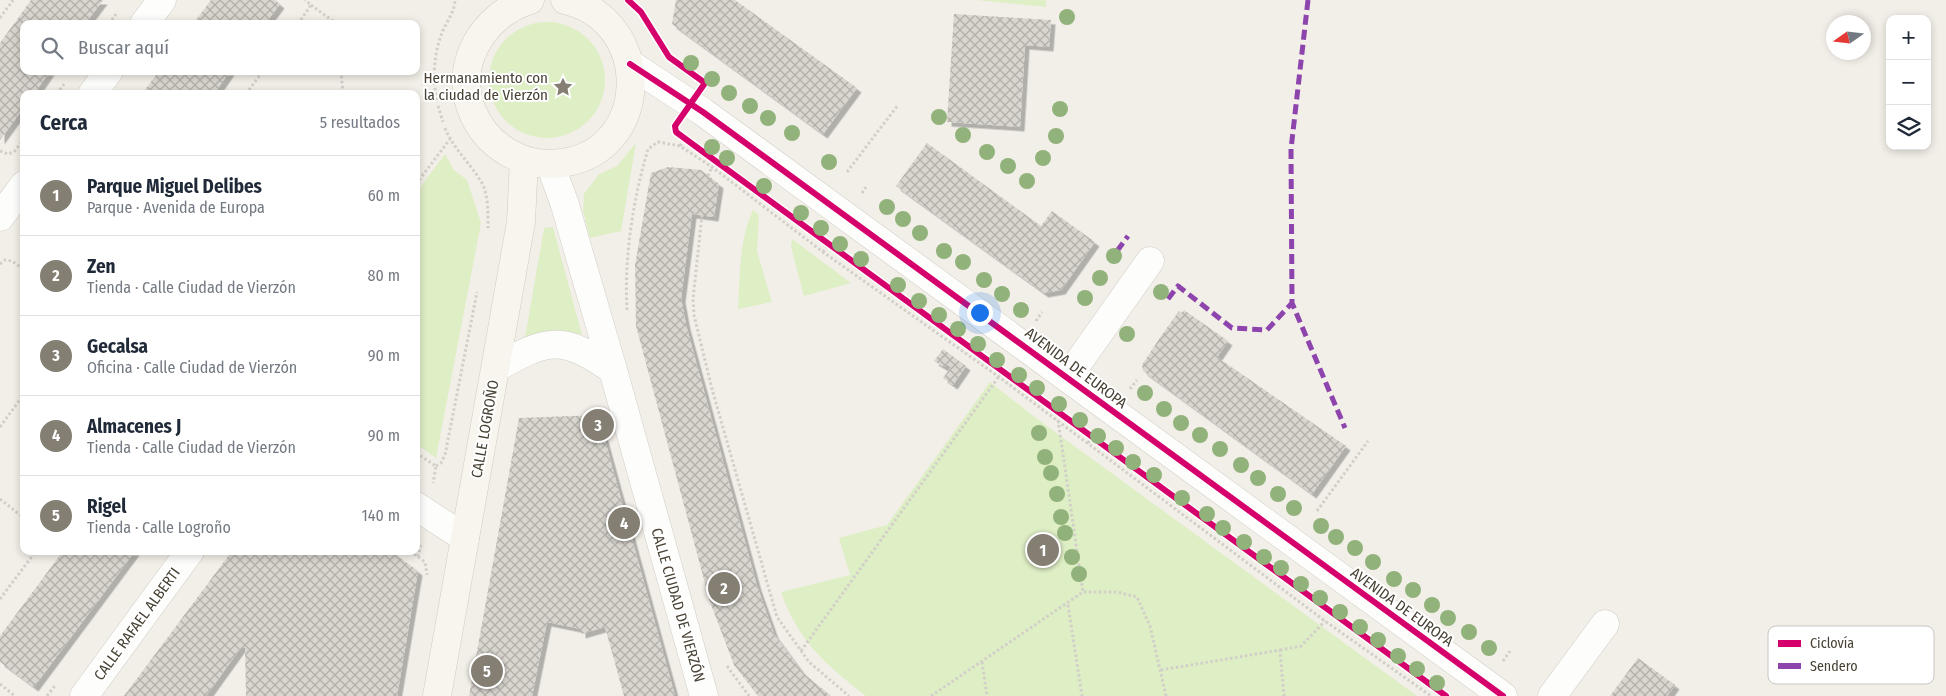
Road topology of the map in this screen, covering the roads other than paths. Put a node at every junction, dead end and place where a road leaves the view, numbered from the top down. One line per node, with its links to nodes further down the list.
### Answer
1 (162, 0): 4 (street)
2 (529, 0): 8 (main road)
3 (565, 0): 5 (main road)
4 (147, 20)
5 (630, 64): 9 (main road); 13 (street, AVENIDA DE EUROPA)
6 (106, 75): 7 (street)
7 (95, 90)
8 (524, 160): 9 (main road); 11 (main road, CALLE LOGROÑO)
9 (550, 164): 12 (street, CALLE CIUDAD DE VIERZÓN)
10 (1150, 261): 13 (street)
11 (496, 368): 12 (street); 15 (main road, CALLE LOGROÑO)
12 (613, 370): 20 (street, CALLE CIUDAD DE VIERZÓN)
13 (1068, 377): 21 (street, AVENIDA DE EUROPA)
14 (420, 509): 15 (street)
15 (465, 538): 19 (main road, CALLE LOGROÑO)
16 (187, 555): 18 (street, CALLE RAFAEL ALBERTI)
17 (1605, 624): 22 (street)
18 (84, 696)
19 (437, 696)
20 (704, 696)
21 (1504, 696)
22 (1552, 696)

